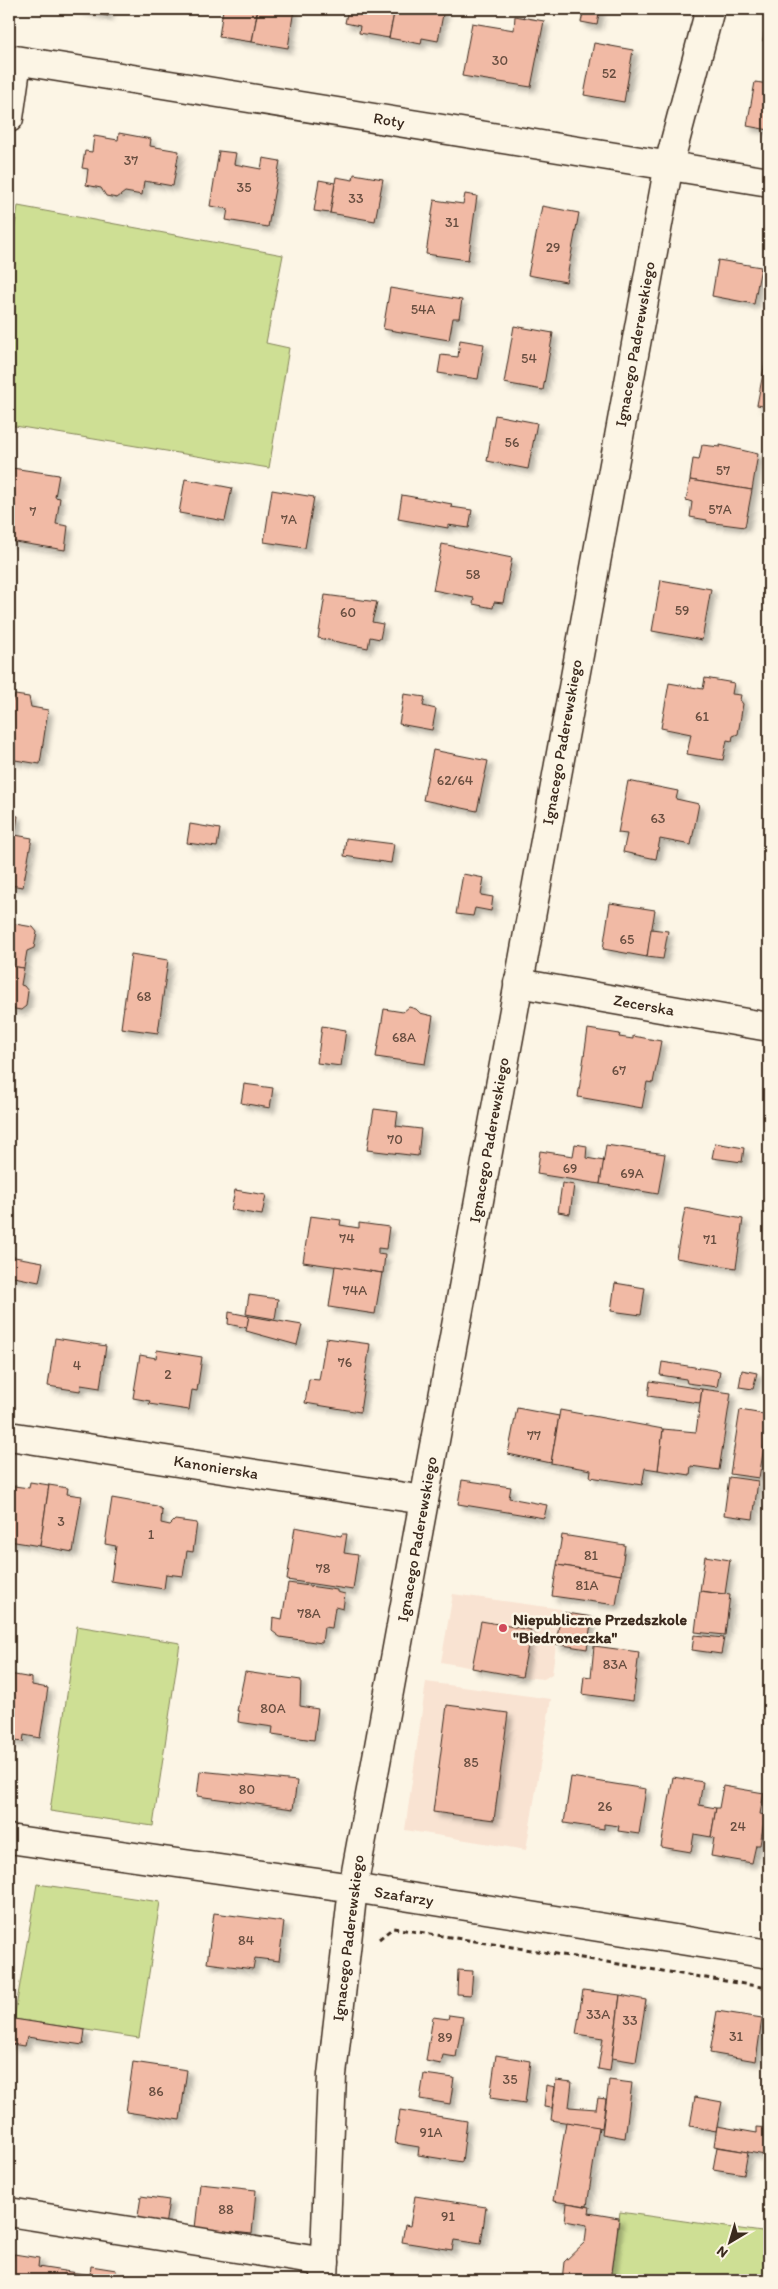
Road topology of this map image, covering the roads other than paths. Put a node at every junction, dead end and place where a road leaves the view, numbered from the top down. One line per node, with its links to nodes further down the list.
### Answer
1 (710, 9): 4 (street, Ignacego Paderewskiego)
2 (13, 60): 3 (street); 4 (street, Roty)
3 (9, 118)
4 (668, 164): 5 (street, Roty); 6 (street, Ignacego Paderewskiego)
5 (769, 182)
6 (518, 983): 7 (street, Zecerska); 9 (street, Ignacego Paderewskiego)
7 (769, 1027)
8 (9, 1436): 9 (street, Kanonierska)
9 (424, 1500): 11 (street, Ignacego Paderewskiego)
10 (9, 1839): 11 (street, Szafarzy)
11 (353, 1888): 12 (street, Szafarzy); 14 (street, Ignacego Paderewskiego)
12 (769, 1954)
13 (9, 2212): 14 (street)
14 (325, 2271)

